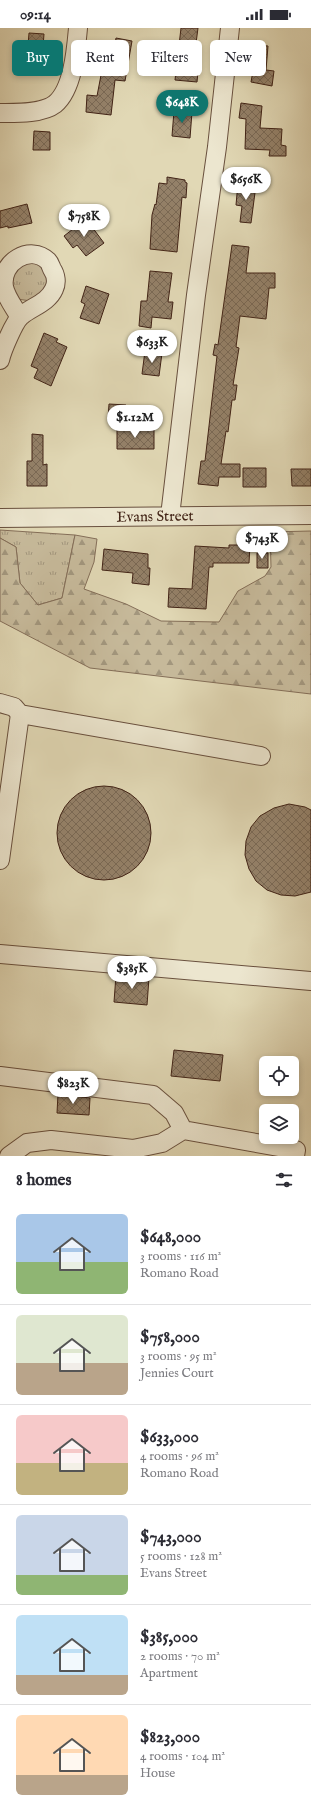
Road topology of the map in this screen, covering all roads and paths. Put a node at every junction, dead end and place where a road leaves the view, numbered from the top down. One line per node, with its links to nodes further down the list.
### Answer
1 (78, 28): 3 (street)
2 (230, 28): 7 (street)
3 (0, 112)
4 (20, 316): 5 (street)
5 (0, 360)
6 (311, 515): 7 (street, Evans Street)
7 (170, 516): 8 (street, Evans Street)
8 (0, 518)
9 (0, 703): 10 (street)
10 (20, 714): 11 (street); 12 (street)
11 (261, 756)
12 (0, 860)
13 (0, 954): 14 (street)
14 (311, 981)
15 (0, 1076): 16 (street)
16 (183, 1130): 17 (street); 18 (street)
17 (9, 1156)
18 (296, 1156)

